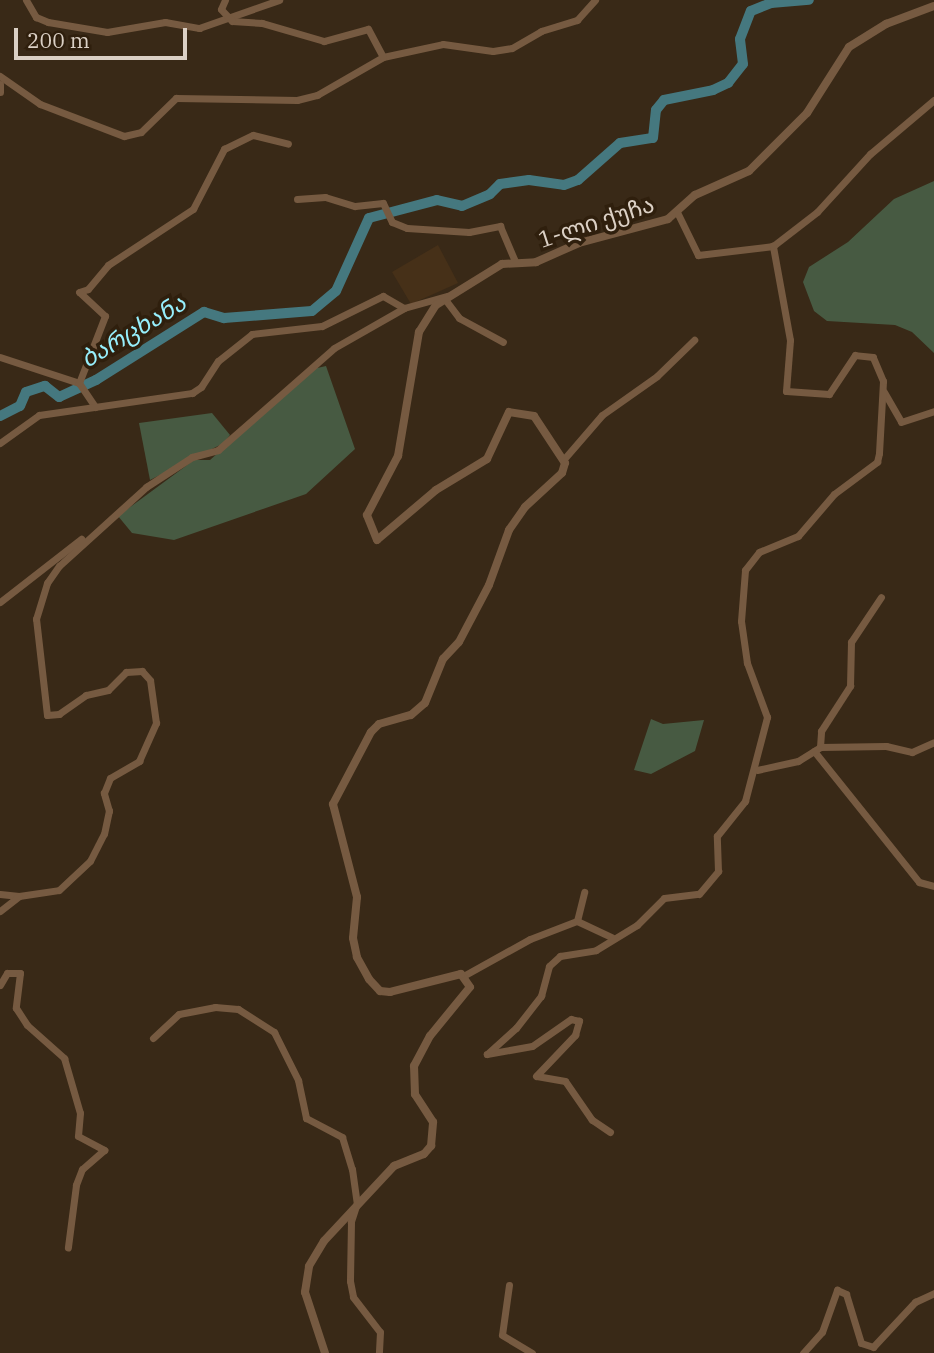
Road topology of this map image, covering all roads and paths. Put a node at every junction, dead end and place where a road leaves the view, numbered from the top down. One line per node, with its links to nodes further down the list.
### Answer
1 (26, 0): 6 (street)
2 (225, 0): 6 (street)
3 (279, 0): 6 (street)
4 (595, 0): 7 (street)
5 (934, 6): 14 (street, 1-ლი ქუჩა)
6 (228, 17): 7 (street)
7 (383, 57): 8 (street)
8 (0, 76)
9 (0, 84): 10 (street)
10 (0, 92)
11 (934, 100): 15 (street)
12 (288, 144): 22 (street)
13 (297, 199): 16 (street)
14 (677, 212): 15 (street); 16 (street, 1-ლი ქუჩა)
15 (773, 246): 23 (street)
16 (515, 261): 17 (street, 1-ლი ქუჩა)
17 (446, 297): 18 (street); 20 (street); 27 (street)
18 (404, 308): 24 (street); 28 (street)
19 (694, 340): 27 (street)
20 (503, 342)
21 (0, 357): 22 (street)
22 (81, 386): 24 (street)
23 (882, 388): 25 (street); 33 (street)
24 (95, 407): 26 (street)
25 (934, 411)
26 (0, 443)
27 (564, 459): 41 (street)
28 (88, 536): 30 (street); 37 (street)
29 (881, 597): 32 (street)
30 (0, 602)
31 (934, 742): 32 (street)
32 (817, 749): 33 (street); 34 (street)
33 (757, 770): 40 (street)
34 (934, 886)
35 (584, 892): 39 (street)
36 (0, 894): 37 (street)
37 (19, 897): 38 (street)
38 (0, 911)
39 (577, 921): 40 (street); 41 (street)
40 (611, 937): 44 (street)
41 (465, 975): 45 (street)
42 (0, 985): 46 (street)
43 (153, 1038): 45 (street)
44 (610, 1132)
45 (357, 1203): 49 (street); 50 (street)
46 (68, 1247)
47 (509, 1285): 51 (street)
48 (934, 1293): 52 (street)
49 (326, 1353)
50 (379, 1353)
51 (532, 1353)
52 (803, 1353)

